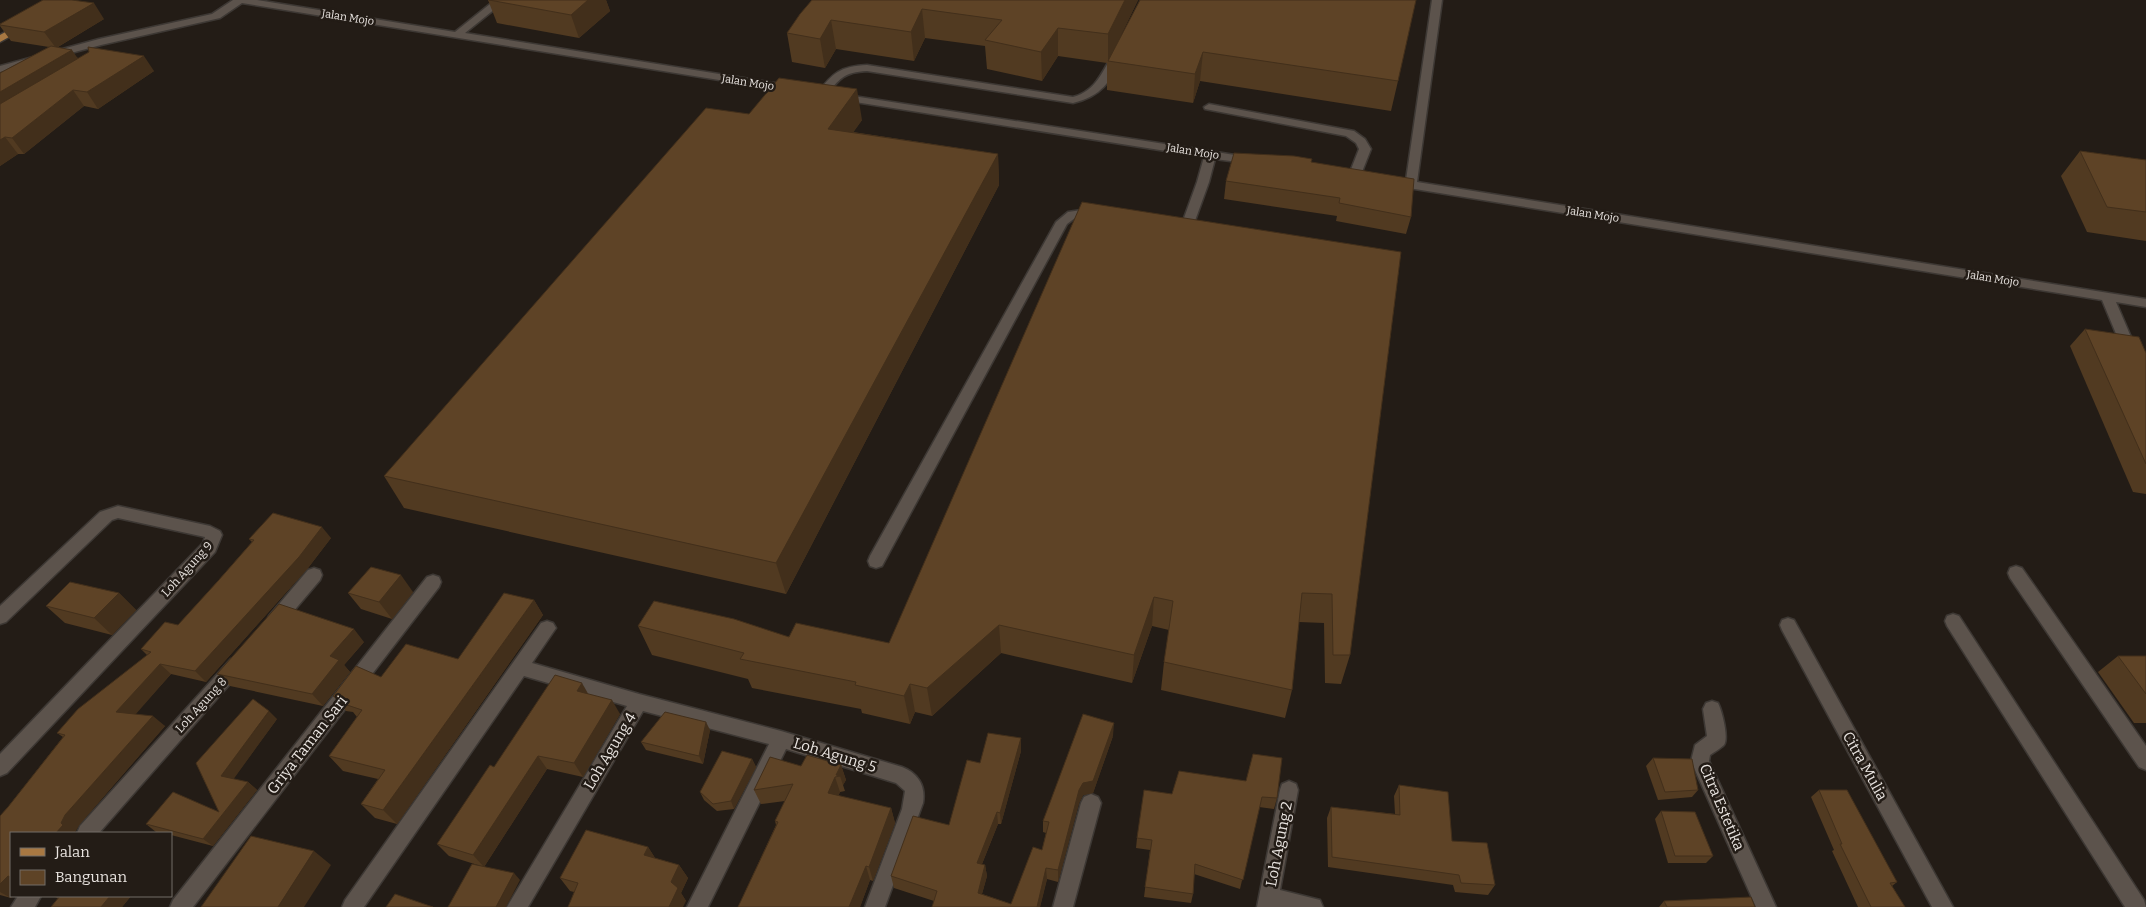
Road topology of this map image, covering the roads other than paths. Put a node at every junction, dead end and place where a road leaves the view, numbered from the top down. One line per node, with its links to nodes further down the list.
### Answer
1 (501, 0): 5 (street)
2 (1437, 0): 17 (street)
3 (238, 2): 5 (street, Jalan Mojo); 8 (street)
4 (29, 22): 6 (main road)
5 (458, 34): 11 (street, Jalan Mojo)
6 (0, 39)
7 (1122, 47): 11 (street)
8 (52, 54): 9 (street); 10 (street)
9 (78, 60)
10 (0, 69)
11 (813, 92): 13 (street, Jalan Mojo)
12 (1208, 107): 15 (street)
13 (1210, 154): 14 (street, Jalan Mojo); 19 (street)
14 (1266, 163)
15 (1354, 177)
16 (1382, 181): 17 (street, Jalan Mojo)
17 (1411, 185): 20 (street, Jalan Mojo)
18 (1104, 214): 23 (street)
19 (1186, 229)
20 (2107, 297): 21 (street, Jalan Mojo); 22 (street)
21 (2146, 303)
22 (2146, 389)
23 (876, 562)
24 (2016, 573): 37 (street)
25 (314, 575): 31 (street)
26 (433, 582): 45 (street, Griya Taman Sari)
27 (0, 617): 38 (street, Loh Agung 9)
28 (1953, 621): 54 (street)
29 (1788, 625): 53 (street, Citra Mulia)
30 (547, 628): 33 (street)
31 (264, 633)
32 (252, 648): 41 (street, Loh Agung 8)
33 (520, 667): 34 (street, Loh Agung 4); 46 (street)
34 (639, 702): 36 (street); 47 (street, Loh Agung 4)
35 (1712, 710): 52 (street, Citra Estetika)
36 (781, 739): 48 (street, Loh Agung 5); 49 (street, Loh Agung 5)
37 (2146, 761)
38 (0, 768)
39 (1289, 790): 43 (street, Loh Agung 2)
40 (1091, 803): 50 (street)
41 (88, 832)
42 (30, 897): 44 (street)
43 (1268, 903): 51 (street, Loh Agung 2)
44 (21, 907)
45 (180, 907)
46 (352, 907)
47 (517, 907)
48 (697, 907)
49 (875, 907)
50 (1063, 907)
51 (1313, 907)
52 (1766, 907)
53 (1943, 907)
54 (2137, 907)

